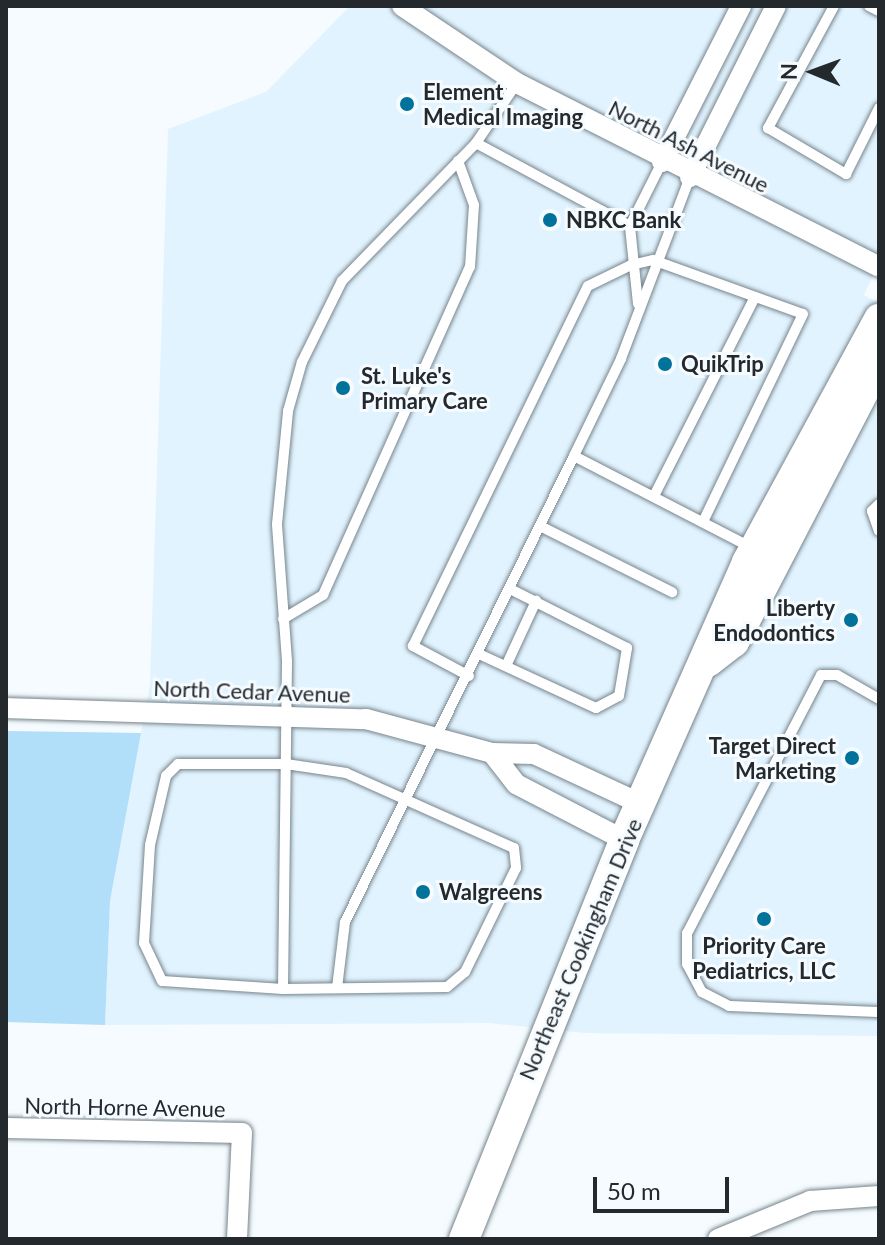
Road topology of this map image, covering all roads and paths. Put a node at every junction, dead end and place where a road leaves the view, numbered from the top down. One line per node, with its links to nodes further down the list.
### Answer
1 (402, 6): 7 (street, North Ash Avenue)
2 (741, 6): 11 (street)
3 (776, 6): 12 (street)
4 (834, 6): 8 (lane)
5 (869, 6): 6 (lane)
6 (879, 11)
7 (517, 83): 9 (lane); 11 (street, North Ash Avenue)
8 (879, 108)
9 (476, 143): 10 (lane); 13 (lane)
10 (458, 161): 31 (lane); 31 (lane)
11 (662, 162): 12 (street, North Ash Avenue); 13 (lane)
12 (690, 177): 14 (lane); 16 (street, North Ash Avenue)
13 (630, 226): 15 (lane)
14 (653, 260): 15 (lane); 17 (lane); 18 (lane)
15 (631, 265): 18 (lane); 35 (lane)
16 (879, 267)
17 (755, 297): 22 (lane); 24 (lane)
18 (638, 307): 21 (lane)
19 (879, 319): 27 (main road, Northeast Cookingham Drive)
20 (879, 362): 33 (main road, Northeast Cookingham Drive)
21 (574, 456): 22 (lane); 25 (lane)
22 (654, 496): 24 (lane)
23 (879, 504): 26 (lane)
24 (703, 522): 27 (lane)
25 (540, 526): 28 (lane); 29 (lane)
26 (879, 531)
27 (754, 549): 33 (main road, Northeast Cookingham Drive)
28 (510, 589): 30 (lane); 32 (lane)
29 (672, 592)
30 (536, 601): 34 (lane); 34 (lane)
31 (283, 619): 38 (lane)
32 (479, 654): 34 (lane); 35 (lane)
33 (706, 664): 43 (main road, Northeast Cookingham Drive)
34 (506, 666)
35 (469, 676): 39 (lane)
36 (879, 699): 47 (lane)
37 (6, 708): 38 (street, North Cedar Avenue)
38 (286, 712): 39 (street, North Cedar Avenue); 41 (lane)
39 (442, 735): 40 (street, North Cedar Avenue); 42 (lane)
40 (492, 753): 43 (street, North Cedar Avenue); 44 (street)
41 (286, 764): 42 (lane); 46 (lane); 46 (lane)
42 (410, 796): 45 (lane); 45 (lane)
43 (641, 804): 44 (main road, Northeast Cookingham Drive)
44 (624, 840): 51 (main road, Northeast Cookingham Drive)
45 (337, 988): 46 (lane)
46 (283, 989)
47 (879, 1012)
48 (6, 1128): 50 (street, North Horne Avenue)
49 (879, 1196): 52 (street)
50 (237, 1239)
51 (464, 1239)
52 (718, 1239)

